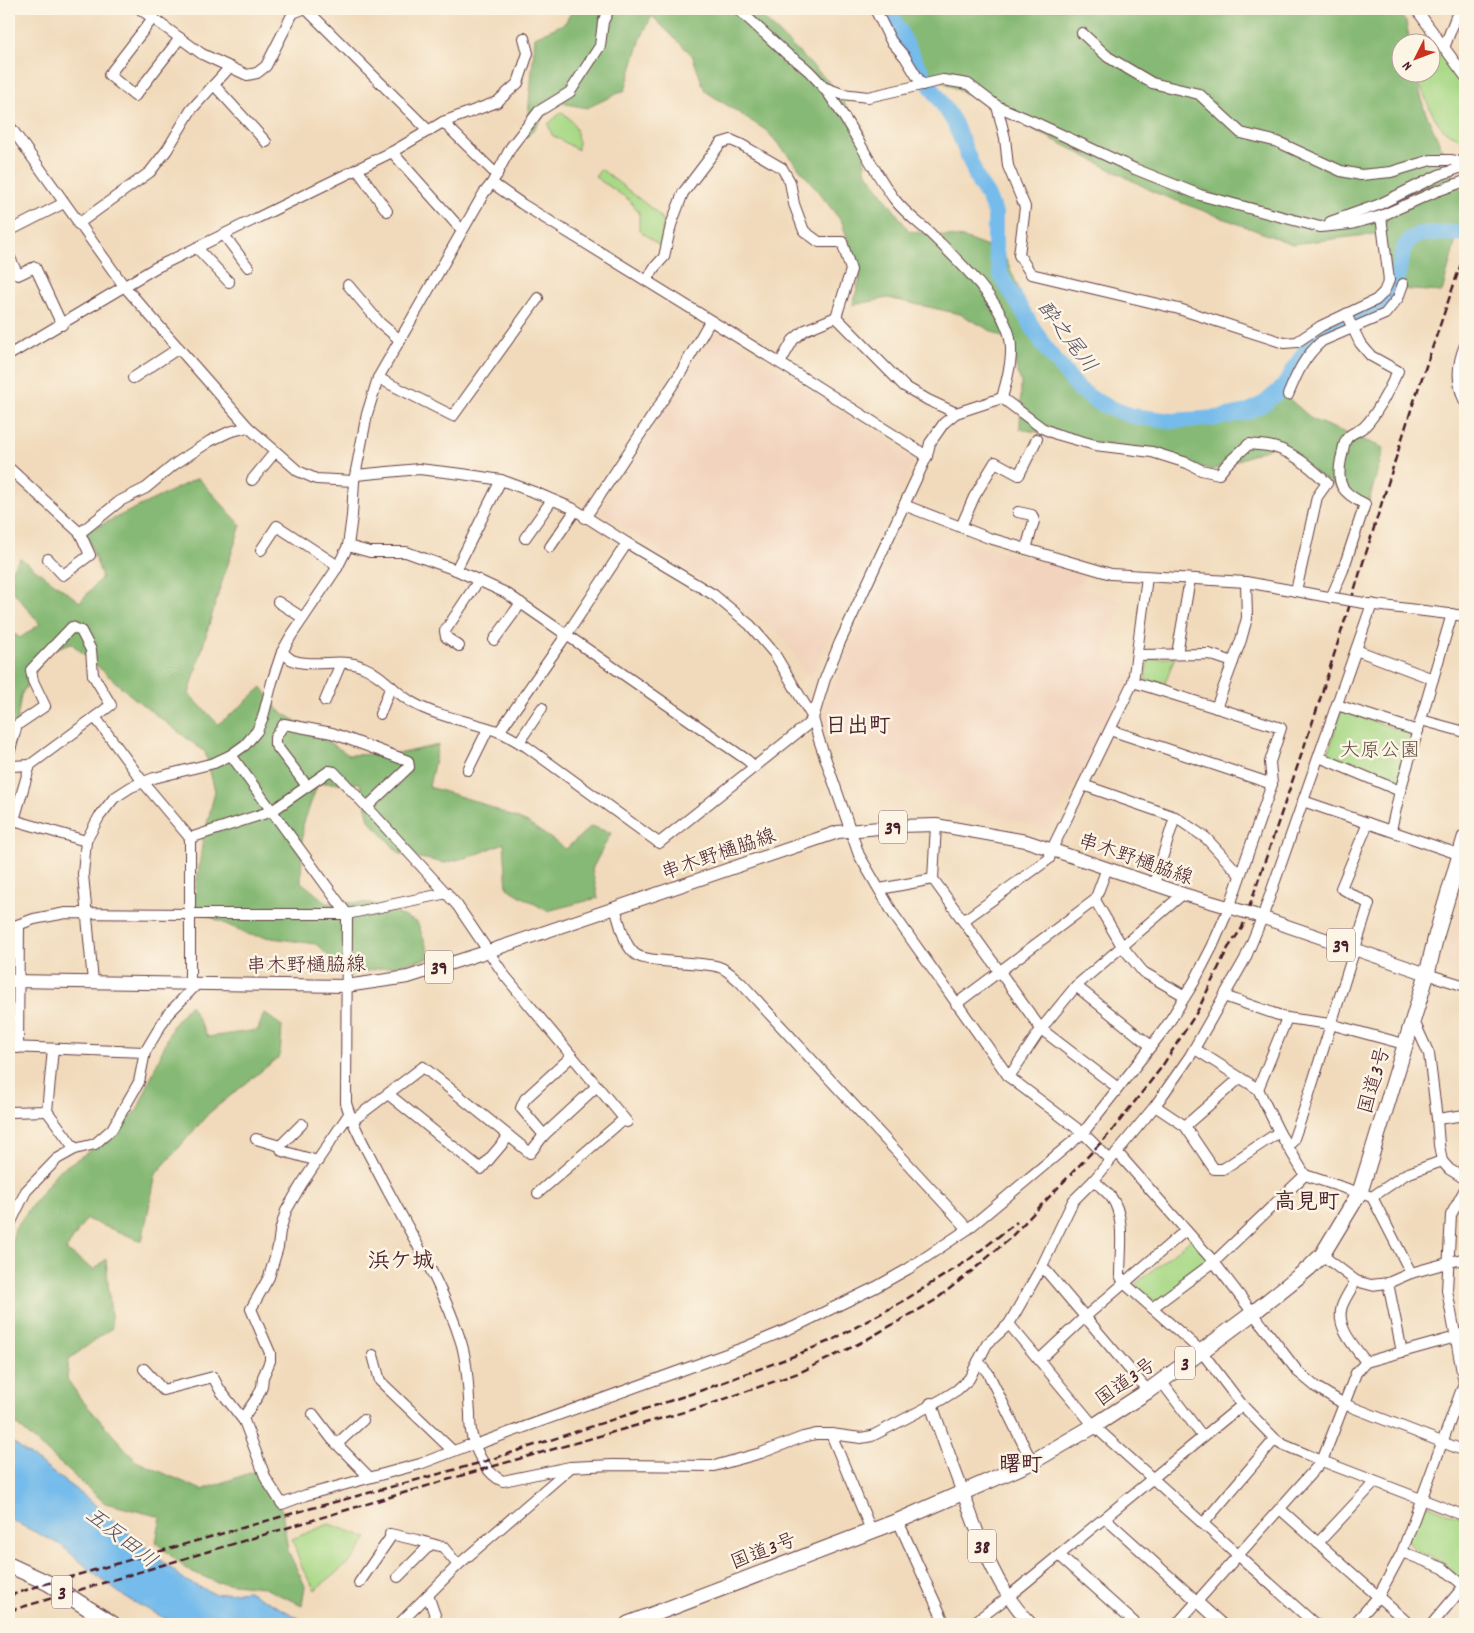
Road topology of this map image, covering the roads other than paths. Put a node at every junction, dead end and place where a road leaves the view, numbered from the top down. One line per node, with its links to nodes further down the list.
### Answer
1 (140, 9): 8 (street)
2 (304, 9): 13 (street); 21 (street)
3 (609, 9): 26 (street)
4 (738, 9): 17 (street)
5 (875, 9): 16 (street)
6 (1416, 9): 12 (street)
7 (1459, 9): 12 (street)
8 (153, 18): 10 (street); 10 (street)
9 (1082, 33): 24 (street)
10 (180, 38): 13 (street)
11 (524, 38): 19 (street)
12 (1444, 48): 14 (street)
13 (229, 68): 15 (street)
14 (1465, 76)
15 (214, 85): 22 (street); 31 (street)
16 (922, 85): 17 (street); 18 (street)
17 (822, 87): 58 (street)
18 (997, 106): 33 (street); 45 (street)
19 (443, 122): 21 (street); 26 (street)
20 (9, 126): 28 (street)
21 (429, 131): 23 (street)
22 (266, 142)
23 (392, 152): 25 (street); 32 (street)
24 (1465, 165): 33 (street)
25 (357, 169): 29 (street); 35 (street)
26 (494, 179): 39 (street); 50 (street)
27 (1465, 180): 30 (street)
28 (64, 203): 31 (street); 34 (street)
29 (387, 210)
30 (1381, 216): 33 (street); 45 (street)
31 (78, 224): 43 (street)
32 (458, 226)
33 (1320, 227)
34 (9, 231)
35 (224, 235): 36 (street); 38 (street)
36 (197, 248): 40 (street); 43 (street)
37 (9, 256): 48 (street)
38 (248, 268)
39 (648, 281): 46 (street); 47 (street)
40 (229, 282)
41 (1403, 284): 49 (street)
42 (348, 285): 50 (street)
43 (124, 286): 48 (street); 52 (street)
44 (538, 298): 56 (street)
45 (1346, 314): 49 (street)
46 (836, 317): 54 (street); 60 (street)
47 (710, 320): 54 (street); 73 (street)
48 (62, 325): 53 (street)
49 (1352, 327): 57 (street); 90 (street)
50 (400, 340): 56 (street)
51 (1465, 345): 59 (street)
52 (179, 348): 55 (street); 61 (street)
53 (9, 355)
54 (780, 363): 64 (street)
55 (133, 378)
56 (378, 378): 66 (street)
57 (1288, 395)
58 (1002, 398): 60 (street); 89 (street)
59 (1465, 402)
60 (956, 413): 64 (street)
61 (248, 427): 63 (street); 75 (street)
62 (1037, 440): 74 (street)
63 (275, 452): 66 (street); 67 (street)
64 (926, 456): 70 (street)
65 (9, 468): 75 (street)
66 (355, 478): 68 (street); 78 (street)
67 (252, 480)
68 (501, 480): 69 (street); 84 (street)
69 (552, 500): 71 (street); 76 (street)
70 (904, 505): 74 (street); 115 (street)
71 (575, 511): 73 (street); 79 (street)
72 (1018, 512): 80 (street)
73 (585, 518): 77 (street)
74 (961, 527): 80 (street)
75 (80, 533): 82 (street)
76 (526, 538)
77 (626, 543): 97 (street); 115 (street)
78 (348, 546): 83 (street); 84 (street)
79 (550, 547)
80 (1026, 549): 85 (street)
81 (261, 550): 83 (street)
82 (48, 559)
83 (337, 568): 96 (street)
84 (456, 570): 87 (street)
85 (1147, 577): 86 (street); 103 (street)
86 (1190, 579): 88 (street); 102 (street)
87 (479, 580): 92 (street); 99 (street)
88 (1246, 582): 89 (street); 104 (street)
89 (1296, 591): 90 (street)
90 (1332, 598): 93 (street, bridge)
91 (278, 602): 96 (street)
92 (521, 603): 97 (street); 98 (street)
93 (1368, 604): 94 (street); 100 (street)
94 (1452, 614): 95 (street); 106 (street)
95 (1465, 616)
96 (303, 618): 101 (street)
97 (568, 634): 117 (street); 127 (street)
98 (494, 640)
99 (458, 646)
100 (1356, 650): 106 (street); 110 (street)
101 (282, 652): 105 (street); 123 (street)
102 (1176, 654): 103 (street); 104 (street)
103 (1137, 655): 107 (street)
104 (1233, 662): 112 (street)
105 (341, 663): 108 (street); 109 (street)
106 (1433, 678): 116 (street)
107 (1133, 682): 112 (street); 118 (street)
108 (392, 686): 113 (street); 117 (street)
109 (325, 701)
110 (1337, 705): 119 (street); 124 (street)
111 (542, 708): 121 (street)
112 (1216, 708): 130 (street)
113 (380, 714)
114 (95, 718): 122 (street); 126 (street); 129 (street)
115 (813, 718): 127 (street); 141 (street)
116 (1421, 720): 119 (street); 120 (street)
117 (493, 730): 121 (street); 128 (street)
118 (1110, 730): 130 (street); 131 (street)
119 (1418, 731): 133 (street)
120 (1465, 732)
121 (519, 742): 127 (street)
122 (9, 753)
123 (231, 755): 129 (street); 136 (street)
124 (1319, 757): 133 (street); 134 (street)
125 (9, 762): 126 (street)
126 (30, 765): 138 (street)
127 (755, 767)
128 (468, 770)
129 (143, 782): 143 (street); 145 (street)
130 (1272, 784): 149 (street)
131 (1083, 785): 137 (street); 146 (street)
132 (307, 786): 135 (street); 135 (street); 136 (street)
133 (1400, 790): 142 (street)
134 (1303, 801): 139 (street); 161 (street)
135 (367, 807): 153 (street)
136 (272, 811): 143 (street); 160 (street)
137 (1175, 817): 149 (street); 151 (street)
138 (11, 820): 145 (street)
139 (1368, 823): 142 (street); 165 (street)
140 (936, 825): 141 (main road, 串木野樋脇線 / 39); 146 (main road, 串木野樋脇線 / 39); 150 (street)
141 (850, 830): 152 (street); 156 (main road, 串木野樋脇線 / 39)
142 (1391, 830): 147 (street)
143 (190, 838): 159 (street)
144 (1465, 838): 147 (highway, 国道3号 / 3)
145 (86, 842): 158 (street)
146 (1052, 849): 148 (main road, 串木野樋脇線 / 39); 162 (street)
147 (1462, 856): 168 (highway, 国道3号 / 3)
148 (1107, 868): 151 (main road, 串木野樋脇線 / 39); 155 (street)
149 (1240, 875): 157 (street)
150 (933, 879): 152 (street); 162 (street)
151 (1154, 884): 154 (main road, 串木野樋脇線 / 39)
152 (880, 889): 177 (street)
153 (447, 893): 160 (street); 166 (street)
154 (1183, 894): 157 (main road, 串木野樋脇線 / 39); 164 (street)
155 (1095, 900): 164 (street); 167 (street)
156 (615, 908): 166 (main road, 串木野樋脇線 / 39); 221 (street)
157 (1232, 909): 161 (main road, 串木野樋脇線 / 39, bridge); 175 (street)
158 (86, 914): 159 (street); 163 (street); 170 (street)
159 (190, 914): 160 (street); 171 (street)
160 (347, 914): 172 (street)
161 (1259, 916): 165 (main road, 串木野樋脇線 / 39); 176 (street)
162 (963, 921): 167 (street)
163 (14, 927): 169 (street)
164 (1122, 946): 173 (street); 175 (street)
165 (1354, 949): 168 (main road, 串木野樋脇線 / 39); 180 (street)
166 (489, 951): 172 (main road, 串木野樋脇線 / 39); 188 (street)
167 (1000, 972): 177 (street); 181 (street)
168 (1427, 974): 174 (street); 179 (highway, 国道3号 / 3)
169 (13, 981): 170 (main road, 串木野樋脇線 / 39); 184 (street)
170 (93, 982): 171 (main road, 串木野樋脇線 / 39)
171 (194, 983): 172 (main road, 串木野樋脇線 / 39); 187 (street)
172 (346, 986): 199 (street)
173 (1076, 986): 181 (street); 183 (street)
174 (1465, 986)
175 (1185, 996): 183 (street)
176 (1224, 996): 178 (street); 186 (street)
177 (956, 1004): 189 (street)
178 (1287, 1018): 180 (street); 193 (street)
179 (1413, 1019): 182 (highway, 国道3号 / 3); 200 (street)
180 (1330, 1024): 182 (street); 209 (street)
181 (1041, 1029): 189 (street); 192 (street)
182 (1404, 1044): 219 (highway, 国道3号 / 3)
183 (1151, 1046): 192 (street)
184 (13, 1048): 185 (street)
185 (53, 1049): 187 (street); 196 (street)
186 (1195, 1049): 190 (street); 195 (street)
187 (145, 1052): 210 (street)
188 (572, 1056): 191 (street); 205 (street)
189 (1008, 1077): 204 (street)
190 (1240, 1078): 193 (street); 202 (street)
191 (597, 1086): 205 (street); 218 (street)
192 (1118, 1088): 204 (street)
193 (1258, 1089): 203 (street)
194 (388, 1094): 199 (street); 206 (street); 206 (street)
195 (1154, 1106): 202 (street); 211 (street)
196 (47, 1111): 197 (street); 210 (street)
197 (9, 1112)
198 (1465, 1115): 200 (street)
199 (351, 1118): 212 (street); 260 (street)
200 (1437, 1120): 213 (street)
201 (302, 1124): 208 (street)
202 (1185, 1126): 203 (street)
203 (1279, 1132): 209 (street)
204 (1082, 1133): 211 (street); 221 (street)
205 (544, 1135): 206 (street)
206 (508, 1136)
207 (256, 1139): 208 (street)
208 (280, 1146): 212 (street)
209 (1288, 1146): 214 (street)
210 (75, 1149): 220 (street)
211 (1114, 1156): 216 (street); 222 (street)
212 (318, 1161): 253 (street)
213 (1442, 1161): 215 (street); 219 (street)
214 (1305, 1175): 219 (street); 225 (street)
215 (1465, 1179)
216 (1094, 1180): 227 (street); 230 (street)
217 (1465, 1189): 226 (street)
218 (538, 1193)
219 (1366, 1195): 223 (highway, 国道3号 / 3); 228 (street)
220 (9, 1226)
221 (968, 1229): 260 (street)
222 (1185, 1230): 225 (street); 230 (street)
223 (1322, 1254): 229 (street); 233 (highway, 国道3号 / 3)
224 (1465, 1258): 226 (street)
225 (1214, 1262): 232 (street); 233 (street)
226 (1448, 1264): 228 (street); 237 (street)
227 (1042, 1266): 234 (street); 235 (street)
228 (1411, 1273): 231 (street)
229 (1356, 1282): 231 (street); 243 (street)
230 (1124, 1283): 232 (street); 234 (street)
231 (1388, 1283): 239 (street)
232 (1152, 1308): 238 (street)
233 (1253, 1313): 238 (highway, 国道3号 / 3); 249 (street)
234 (1085, 1317): 241 (street); 247 (street)
235 (1009, 1324): 241 (street); 242 (street)
236 (1465, 1332): 237 (street)
237 (1456, 1337): 239 (street); 246 (street)
238 (1201, 1351): 245 (highway, 国道3号 / 3); 250 (street)
239 (1402, 1352): 243 (street)
240 (373, 1355): 261 (street)
241 (1039, 1360): 254 (street)
242 (978, 1361): 248 (street); 264 (street)
243 (1366, 1362): 249 (street)
244 (144, 1368): 253 (street)
245 (1161, 1381): 247 (highway, 国道3号 / 3); 256 (street)
246 (1464, 1384): 258 (street)
247 (1148, 1391): 254 (highway, 国道3号 / 3)
248 (931, 1404): 255 (street); 269 (main road)
249 (1344, 1404): 258 (street); 263 (street)
250 (1242, 1405): 256 (street); 257 (street)
251 (313, 1414): 259 (street)
252 (363, 1420): 259 (street)
253 (244, 1421): 266 (street)
254 (1094, 1426): 264 (highway, 国道3号 / 3); 267 (street)
255 (831, 1434): 265 (street); 276 (street)
256 (1203, 1437): 267 (street)
257 (1275, 1440): 263 (street); 275 (street)
258 (1442, 1442): 262 (street); 270 (street)
259 (337, 1444): 266 (street)
260 (475, 1445): 261 (street); 265 (street)
261 (453, 1451): 266 (street)
262 (1465, 1451)
263 (1322, 1461): 268 (street); 271 (street)
264 (1032, 1462): 269 (highway, 国道3号 / 3)
265 (570, 1467): 283 (street)
266 (369, 1478)
267 (1153, 1479): 273 (street); 275 (street)
268 (1375, 1482): 270 (street); 277 (street)
269 (963, 1492): 274 (highway, 国道3号 / 3); 289 (main road, 38)
270 (1422, 1498): 272 (street); 279 (street)
271 (1280, 1509): 277 (street); 281 (street)
272 (1465, 1516)
273 (1105, 1518): 280 (street); 290 (street)
274 (898, 1521): 276 (highway, 国道3号 / 3); 295 (street)
275 (1203, 1524): 281 (street)
276 (871, 1530): 294 (highway, 国道3号 / 3)
277 (1318, 1543): 288 (street)
278 (432, 1544): 283 (street); 284 (street); 285 (street)
279 (1402, 1552): 286 (street); 288 (street)
280 (1059, 1555): 289 (street); 298 (street)
281 (1238, 1555): 290 (street); 301 (street)
282 (9, 1565): 291 (highway, 3)
283 (458, 1565): 287 (street)
284 (398, 1577)
285 (359, 1584)
286 (1465, 1586): 304 (street)
287 (428, 1595): 292 (street); 293 (street)
288 (1378, 1596): 302 (street); 303 (street)
289 (1008, 1597): 296 (street); 297 (main road, 38)
290 (1197, 1601): 299 (street); 300 (street)
291 (113, 1624)
292 (399, 1624)
293 (438, 1624)
294 (628, 1624)
295 (945, 1624)
296 (972, 1624)
297 (1031, 1624)
298 (1136, 1624)
299 (1177, 1624)
300 (1222, 1624)
301 (1315, 1624)
302 (1354, 1624)
303 (1409, 1624)
304 (1432, 1624)

